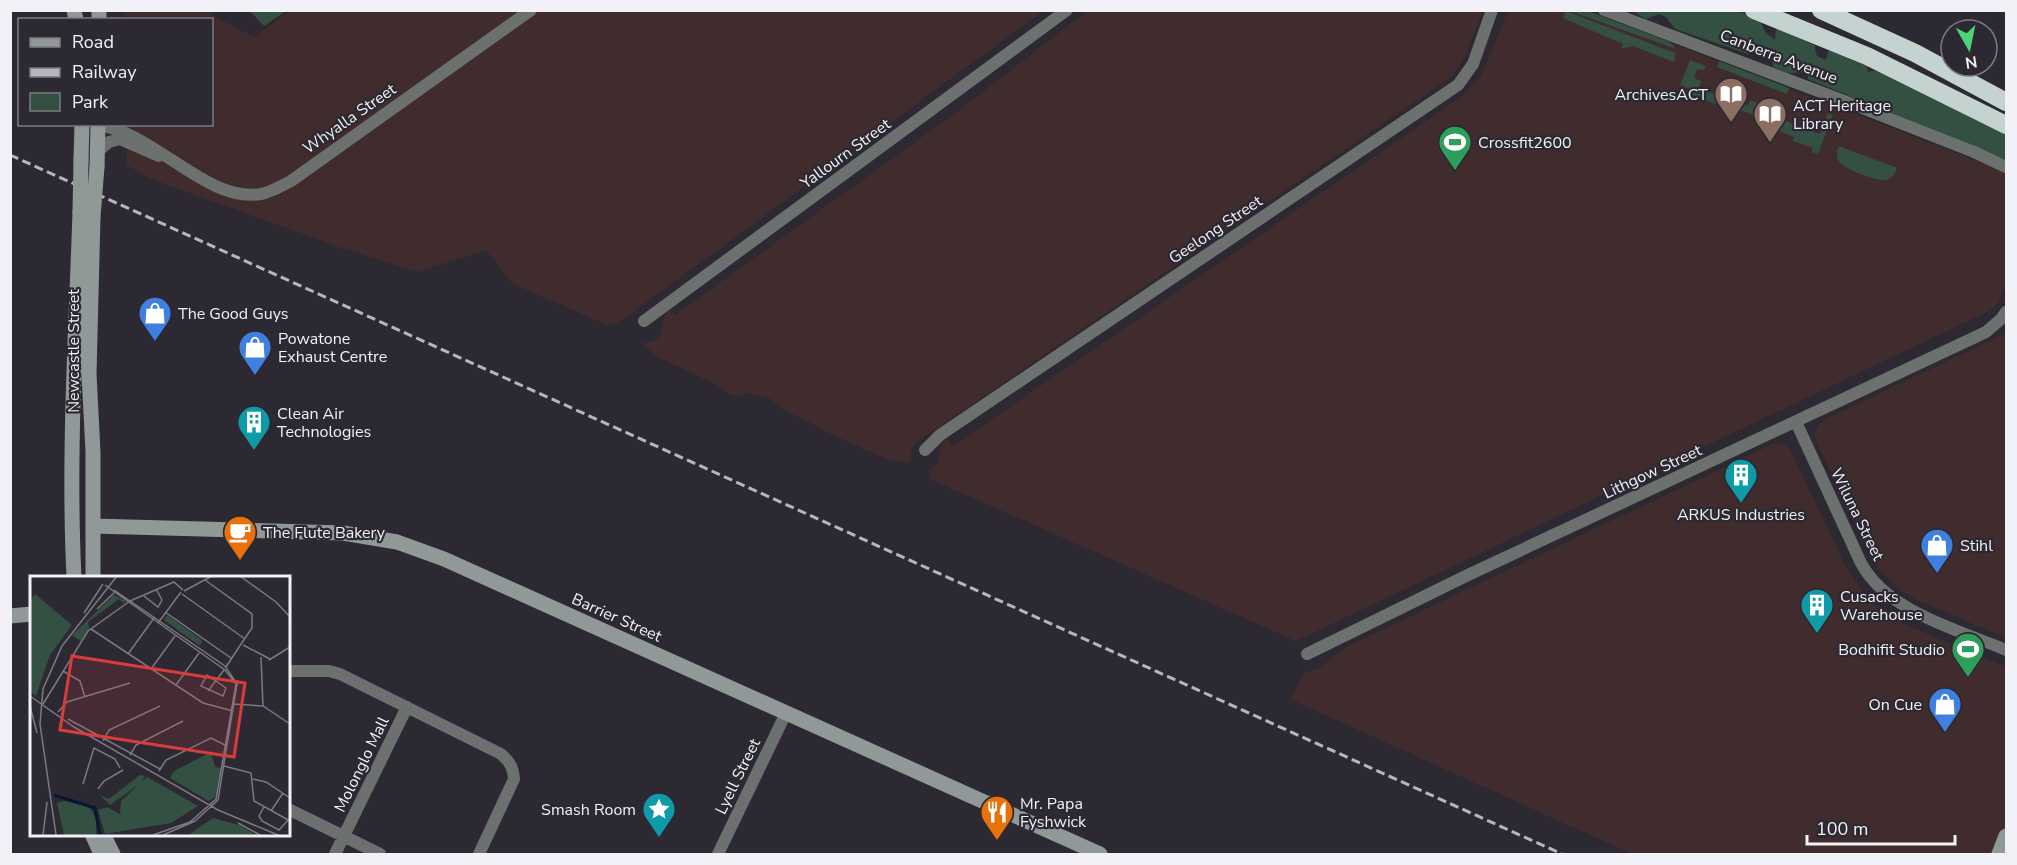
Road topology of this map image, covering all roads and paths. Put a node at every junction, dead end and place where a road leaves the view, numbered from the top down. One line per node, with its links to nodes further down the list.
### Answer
1 (531, 10): 18 (street, Whyalla Street)
2 (1066, 10): 22 (street, Yallourn Street)
3 (1492, 10): 25 (street, Geelong Street)
4 (1604, 10): 19 (street, Canberra Avenue)
5 (1754, 10): 8 (highway, Canberra Avenue)
6 (1821, 10): 7 (highway)
7 (1848, 22): 8 (highway); 9 (highway); 10 (highway)
8 (1812, 33): 9 (highway, Canberra Avenue)
9 (1867, 56): 11 (highway, Canberra Avenue)
10 (2007, 102)
11 (2007, 125)
12 (91, 126): 17 (main road, Newcastle Street)
13 (91, 126): 20 (main road, Newcastle Street, bridge)
14 (96, 126): 16 (street, Whyalla Street)
15 (130, 126): 16 (street, Whyalla Street)
16 (147, 143): 18 (street, Whyalla Street)
17 (97, 159): 18 (street, Whyalla Street); 20 (main road, Newcastle Street, bridge)
18 (174, 161)
19 (2007, 167)
20 (87, 214): 24 (main road, Newcastle Street); 26 (main road, Newcastle Street)
21 (2007, 312): 23 (street, Lithgow Street)
22 (644, 321)
23 (1796, 422): 32 (street, Wiluna Street); 33 (street, Lithgow Street)
24 (73, 435): 26 (main road); 27 (main road, Newcastle Street)
25 (925, 450)
26 (93, 526): 28 (main road); 29 (main road, Newcastle Street); 36 (main road, Barrier Street)
27 (74, 576)
28 (74, 576)
29 (93, 576)
30 (30, 614): 31 (main road)
31 (10, 616)
32 (2007, 650)
33 (1307, 654)
34 (290, 671): 35 (street, Molonglo Mall)
35 (407, 707): 40 (street, Molonglo Mall); 47 (street, Molonglo Mall)
36 (786, 712): 42 (main road, Barrier Street); 48 (street, Lyell Street)
37 (290, 810): 40 (street, Molonglo Mall)
38 (92, 835): 43 (main road)
39 (104, 835): 44 (main road)
40 (344, 836): 45 (street, Molonglo Mall); 46 (street, Molonglo Mall)
41 (2007, 836): 49 (main road)
42 (1097, 854)
43 (101, 855)
44 (113, 855)
45 (335, 855)
46 (380, 855)
47 (479, 855)
48 (718, 855)
49 (1999, 855)

